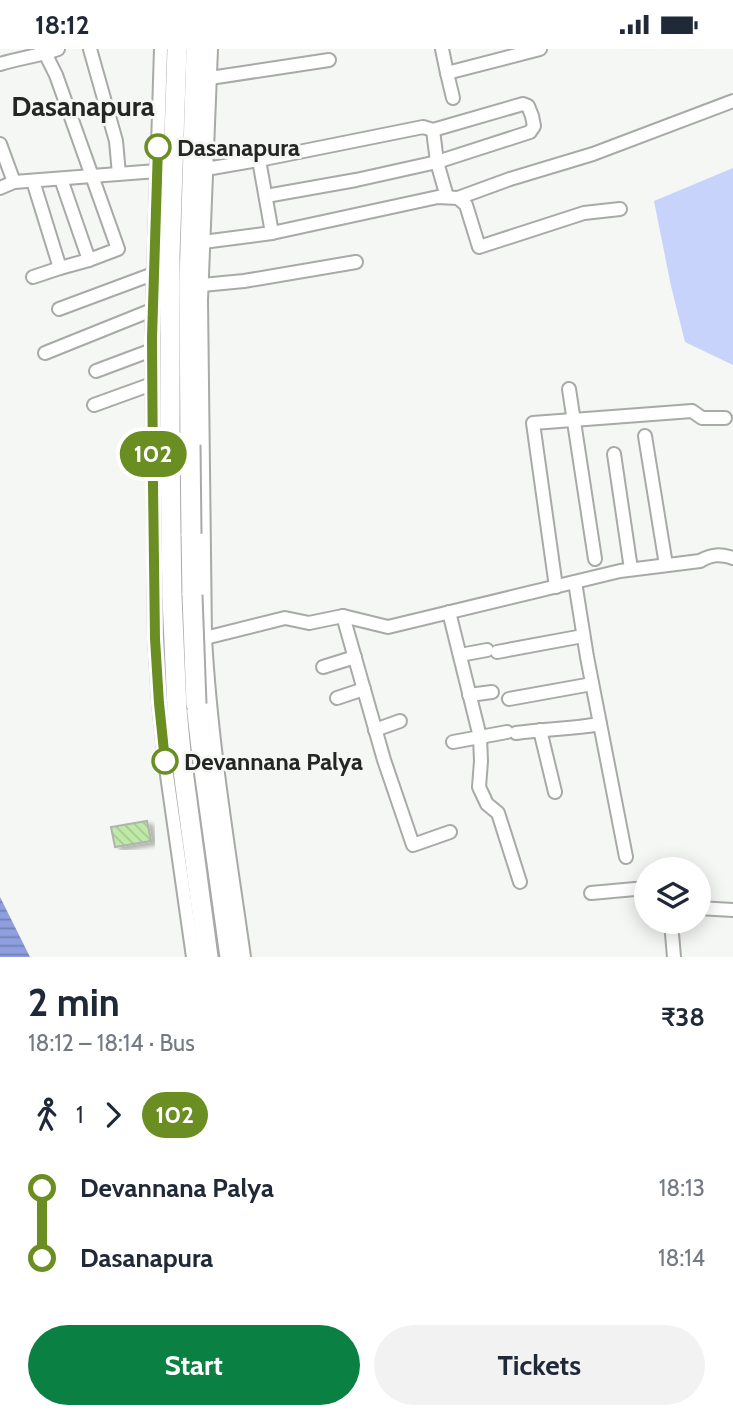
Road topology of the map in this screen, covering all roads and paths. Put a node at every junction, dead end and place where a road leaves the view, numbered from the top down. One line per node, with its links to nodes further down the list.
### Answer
1 (58, 49): 9 (street)
2 (90, 49): 24 (street)
3 (161, 49): 23 (street)
4 (177, 49): 15 (highway)
5 (196, 49): 15 (highway)
6 (211, 49): 14 (street)
7 (442, 49): 13 (street)
8 (540, 49): 10 (street)
9 (44, 51): 12 (street); 25 (street)
10 (511, 53): 13 (street)
11 (329, 60): 14 (street)
12 (0, 64)
13 (447, 72): 16 (street)
14 (210, 78): 22 (street)
15 (185, 97): 91 (highway, bridge); 92 (highway, bridge)
16 (453, 98)
17 (733, 101): 31 (street)
18 (433, 130): 20 (street); 21 (street); 21 (street)
19 (0, 144): 28 (street)
20 (259, 160): 22 (street); 30 (street)
21 (437, 162): 30 (street); 31 (street)
22 (206, 169): 34 (street)
23 (157, 171): 24 (street); 38 (street)
24 (120, 174): 25 (street)
25 (92, 176): 26 (street); 35 (street)
26 (61, 179): 27 (street); 35 (street)
27 (33, 181): 28 (street); 37 (street)
28 (15, 182): 29 (street)
29 (0, 188)
30 (266, 196): 33 (street)
31 (452, 198): 32 (street); 33 (street)
32 (620, 209)
33 (272, 233): 34 (street)
34 (203, 243): 40 (street)
35 (89, 260): 37 (street)
36 (356, 262): 40 (street)
37 (60, 268): 39 (street)
38 (153, 274): 41 (street); 42 (street)
39 (33, 277)
40 (202, 285): 54 (street)
41 (59, 309)
42 (152, 310): 43 (street); 44 (street)
43 (152, 350): 45 (street); 46 (street)
44 (45, 352)
45 (96, 371)
46 (152, 384): 48 (street); 53 (street)
47 (569, 389): 50 (street)
48 (94, 405)
49 (725, 418): 50 (street)
50 (573, 420): 56 (street); 60 (street)
51 (645, 436): 57 (street)
52 (614, 454): 58 (street)
53 (153, 485): 54 (street); 65 (street)
54 (203, 490): 64 (street)
55 (733, 558): 57 (street)
56 (595, 559)
57 (666, 565): 58 (street)
58 (631, 569): 59 (street)
59 (575, 582): 60 (street); 63 (street)
60 (556, 587): 61 (street)
61 (449, 612): 62 (street); 66 (street)
62 (343, 616): 64 (street); 67 (street)
63 (583, 636): 66 (street); 69 (street)
64 (205, 638): 65 (street); 93 (street)
65 (155, 639): 90 (street)
66 (460, 655): 72 (street)
67 (355, 657): 68 (street); 70 (street)
68 (323, 667)
69 (592, 684): 74 (street); 76 (street)
70 (364, 689): 73 (street); 77 (street)
71 (492, 692): 72 (street)
72 (469, 695): 79 (street)
73 (337, 698)
74 (509, 699)
75 (400, 721): 77 (street)
76 (600, 724): 78 (street); 83 (street)
77 (376, 730): 82 (street)
78 (540, 730): 79 (street); 81 (street)
79 (480, 737): 80 (street); 84 (street)
80 (453, 742)
81 (555, 792)
82 (450, 832)
83 (625, 857)
84 (520, 882)
85 (634, 889): 86 (street)
86 (591, 893)
87 (711, 909): 88 (street)
88 (733, 910)
89 (672, 934): 94 (street)
90 (192, 957)
91 (208, 957)
92 (230, 957)
93 (244, 957)
94 (674, 957)

